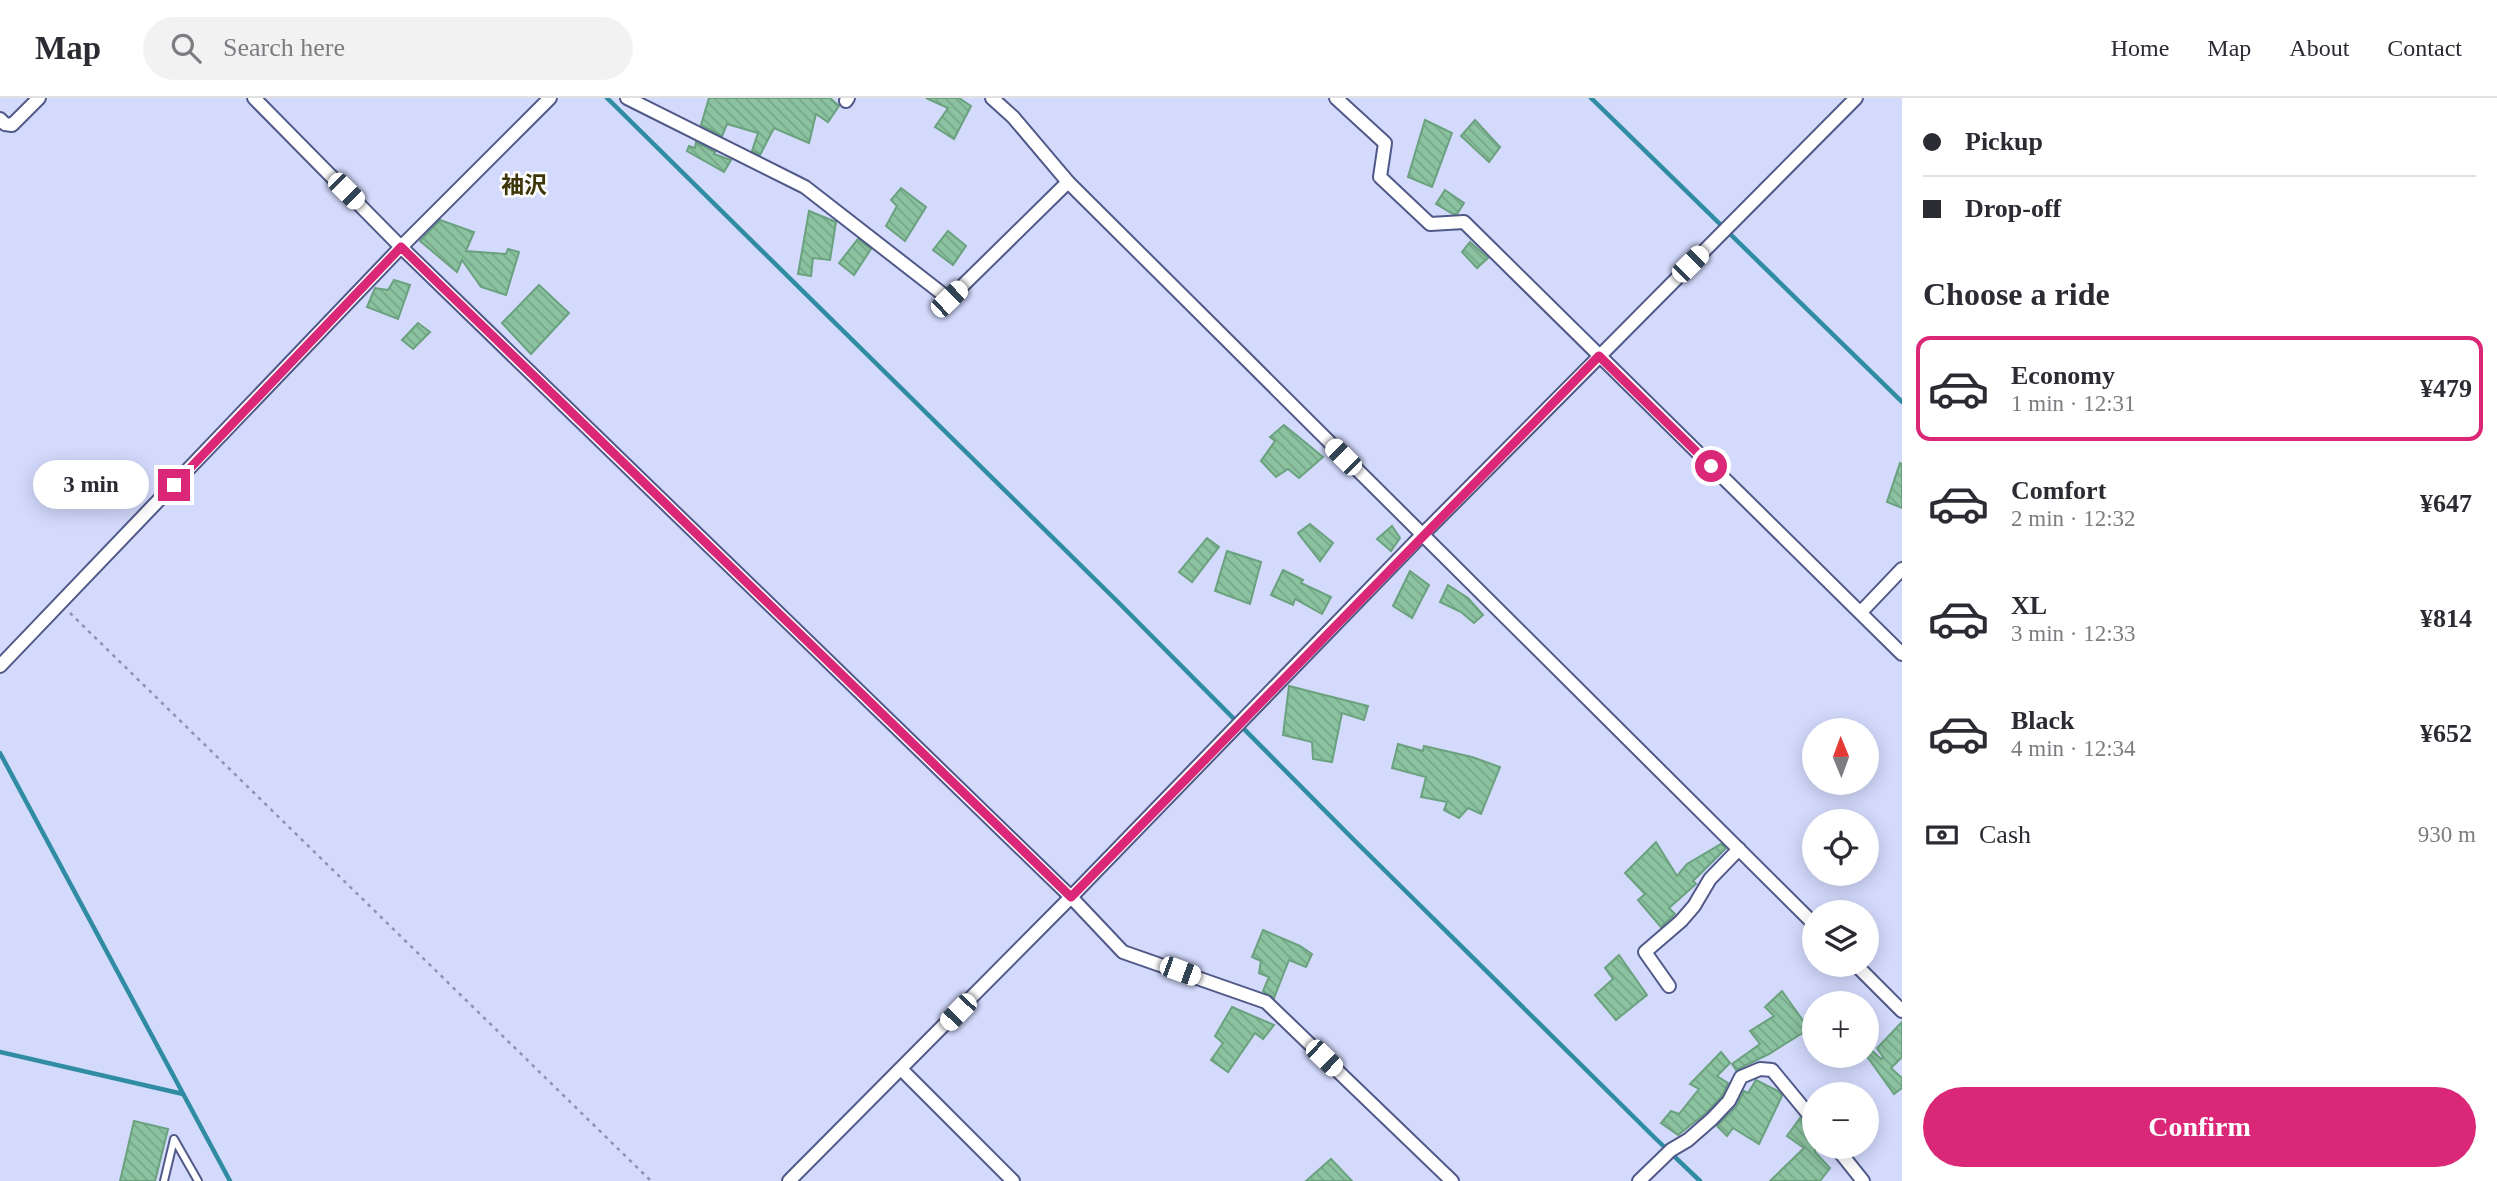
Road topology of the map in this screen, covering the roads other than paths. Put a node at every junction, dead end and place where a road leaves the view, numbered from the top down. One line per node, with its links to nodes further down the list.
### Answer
1 (38, 98): 8 (street)
2 (254, 98): 10 (street)
3 (550, 98): 10 (street)
4 (627, 98): 9 (street)
5 (992, 98): 9 (street)
6 (1336, 98): 11 (street)
7 (1856, 98): 11 (street)
8 (0, 119)
9 (1068, 183): 12 (street)
10 (401, 247): 16 (street); 18 (street)
11 (1599, 356): 12 (street); 14 (street)
12 (1421, 536): 17 (street); 18 (street)
13 (1902, 569): 14 (street)
14 (1861, 612): 15 (street)
15 (1902, 654)
16 (0, 666)
17 (1739, 849): 19 (street); 21 (street)
18 (1071, 897): 23 (street); 30 (street)
19 (1802, 912)
20 (1868, 977): 22 (street)
21 (1669, 986)
22 (1902, 1011)
23 (902, 1070): 28 (street); 29 (street)
24 (1802, 1106): 31 (street)
25 (1845, 1159): 32 (street)
26 (164, 1181): 27 (lane)
27 (198, 1181)
28 (789, 1181)
29 (1013, 1181)
30 (1452, 1181)
31 (1639, 1181)
32 (1863, 1181)

